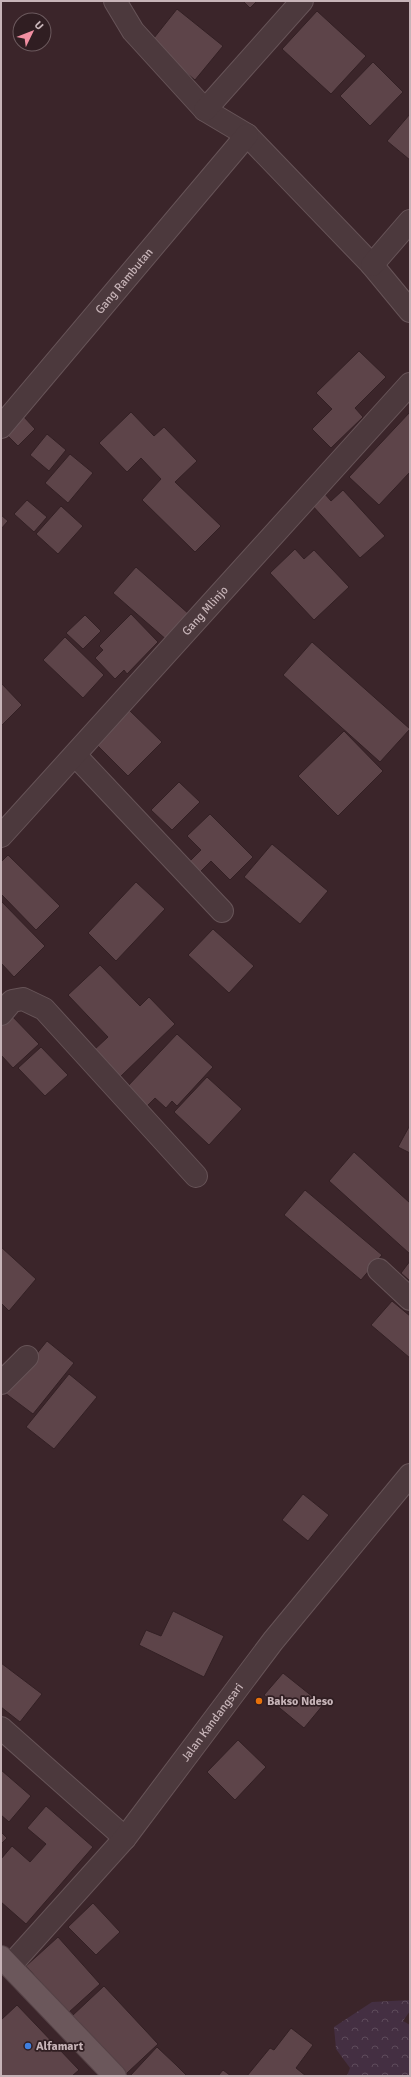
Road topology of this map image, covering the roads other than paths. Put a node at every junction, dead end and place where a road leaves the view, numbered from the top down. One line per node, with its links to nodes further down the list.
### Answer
1 (115, 1): 3 (street)
2 (302, 1): 3 (street)
3 (205, 110): 4 (street)
4 (247, 135): 6 (street); 9 (street, Gang Rambutan)
5 (410, 220): 6 (street)
6 (372, 265): 7 (street)
7 (410, 311)
8 (410, 384): 10 (street, Gang Mlinjo)
9 (1, 427)
10 (75, 755): 11 (street, Gang Mlinjo); 12 (street)
11 (1, 836)
12 (222, 911)
13 (1, 1014): 14 (street)
14 (196, 1176)
15 (379, 1270): 16 (street)
16 (410, 1298)
17 (27, 1357): 18 (street)
18 (1, 1383)
19 (410, 1475): 21 (street, Jalan Kandangsari)
20 (1, 1728): 21 (street)
21 (125, 1838): 22 (street, Jalan Kandangsari)
22 (5, 1962): 23 (main road)
23 (115, 2076)

